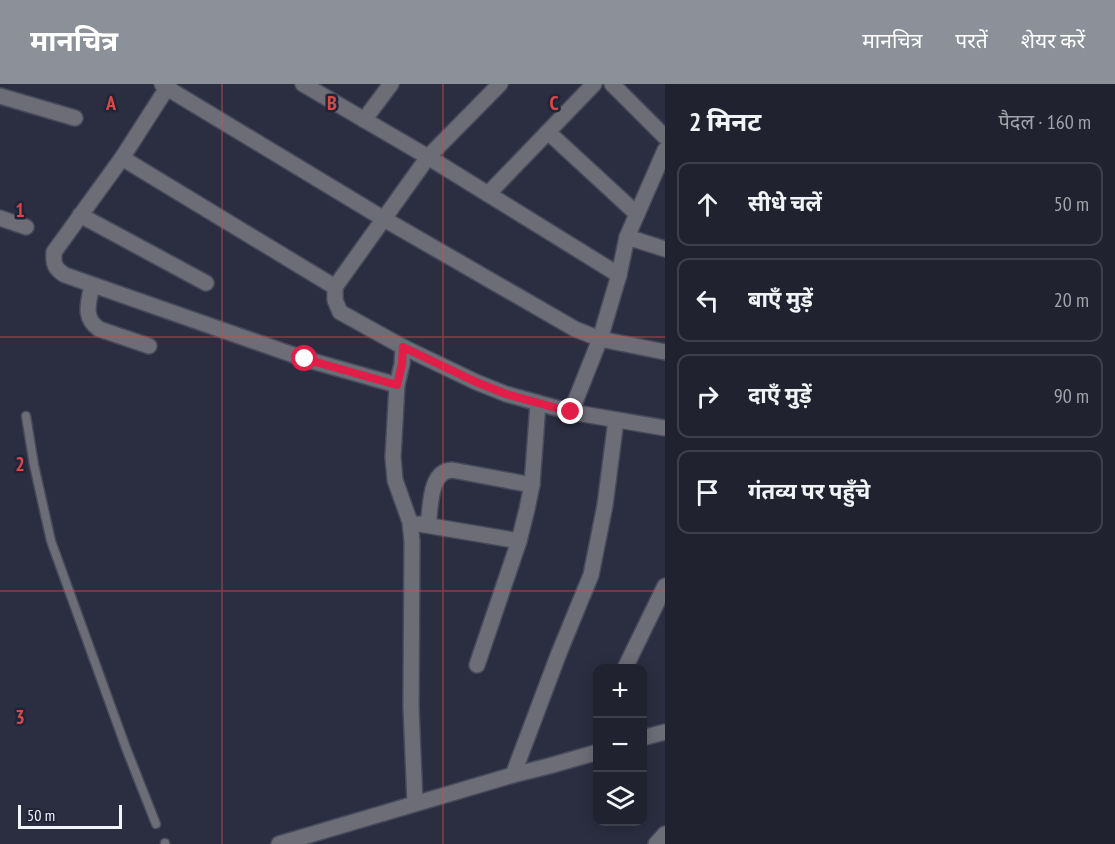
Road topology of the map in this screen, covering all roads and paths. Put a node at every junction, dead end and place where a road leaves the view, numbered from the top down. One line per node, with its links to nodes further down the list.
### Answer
1 (303, 84): 9 (street)
2 (391, 84): 9 (street)
3 (500, 84): 13 (street)
4 (594, 84): 10 (street)
5 (612, 84): 11 (street)
6 (166, 85): 14 (street); 20 (street)
7 (0, 96): 8 (street)
8 (75, 118)
9 (364, 120): 13 (street)
10 (548, 132): 16 (street); 17 (street)
11 (665, 137)
12 (665, 150): 15 (street)
13 (428, 157): 16 (street); 20 (street)
14 (122, 158): 18 (street); 27 (street)
15 (661, 169): 17 (street)
16 (488, 194): 24 (street)
17 (637, 214): 22 (street)
18 (80, 215): 25 (street); 26 (street)
19 (0, 218): 21 (street)
20 (384, 219): 27 (street); 28 (street)
21 (26, 227)
22 (627, 237): 23 (street); 24 (street)
23 (665, 249)
24 (619, 275): 28 (street)
25 (206, 283)
26 (92, 285): 29 (street); 32 (street)
27 (335, 287): 30 (street)
28 (600, 339): 31 (street); 34 (street)
29 (149, 346)
30 (403, 347): 32 (street); 33 (street)
31 (665, 352)
32 (397, 385): 39 (street)
33 (538, 403): 34 (street); 38 (street)
34 (571, 412): 36 (street)
35 (26, 416): 48 (lane)
36 (616, 420): 37 (street); 46 (street)
37 (665, 428)
38 (532, 484): 40 (street); 41 (street)
39 (410, 522): 40 (street); 47 (street)
40 (428, 525): 41 (street)
41 (519, 541): 44 (street)
42 (665, 586): 43 (street)
43 (627, 664)
44 (477, 665)
45 (593, 753): 46 (street)
46 (513, 775): 47 (street)
47 (415, 804): 50 (street)
48 (156, 824)
49 (665, 834): 51 (street)
50 (279, 844)
51 (656, 844)

